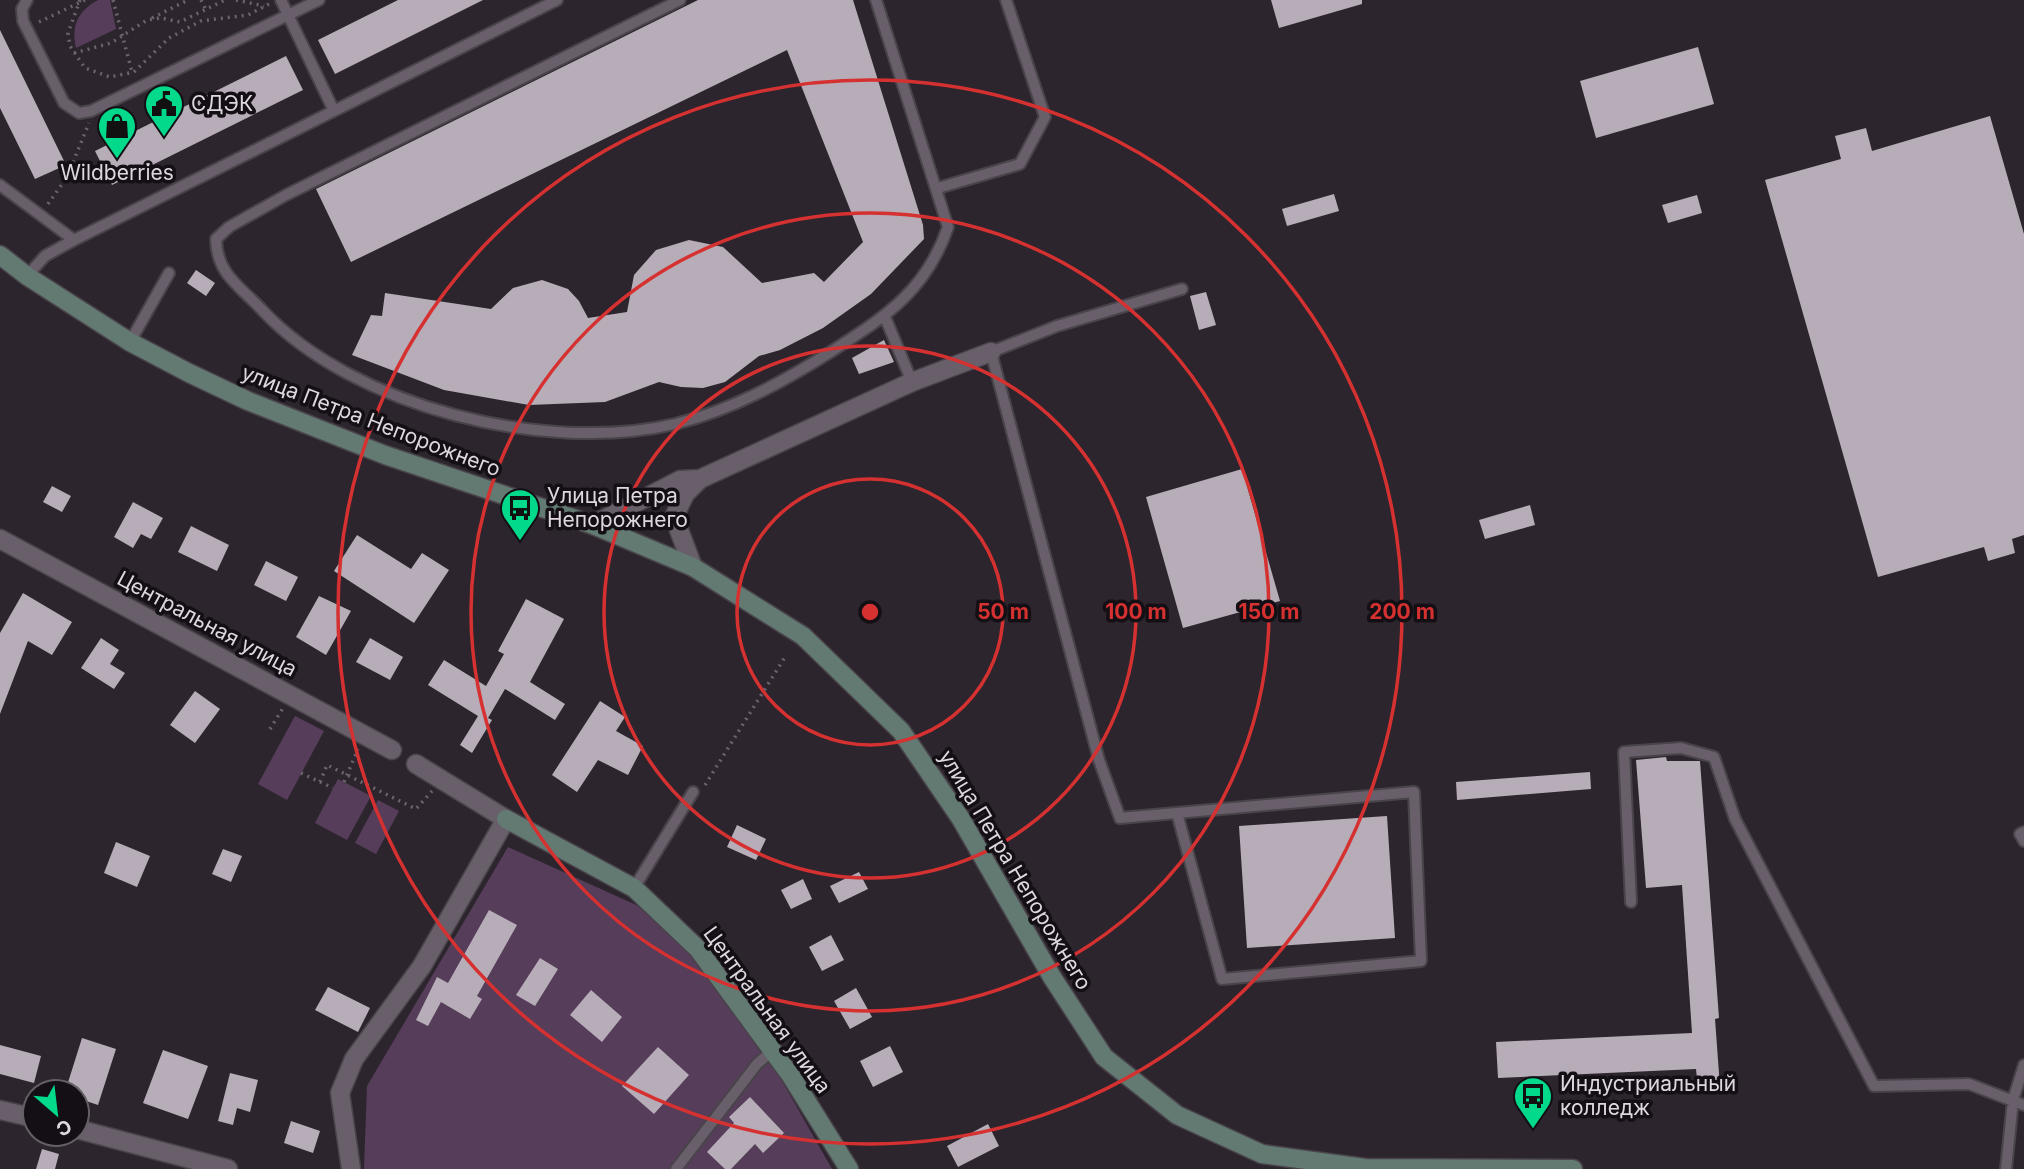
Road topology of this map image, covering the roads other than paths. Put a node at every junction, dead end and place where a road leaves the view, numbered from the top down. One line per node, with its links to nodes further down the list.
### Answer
1 (27, 0): 8 (lane)
2 (281, 0): 8 (lane)
3 (319, 0): 8 (lane)
4 (557, 0): 9 (lane)
5 (680, 0): 17 (lane)
6 (876, 0): 11 (lane)
7 (1006, 0): 11 (lane)
8 (288, 15): 9 (lane)
9 (334, 111): 12 (lane)
10 (0, 185): 12 (lane)
11 (938, 188): 17 (lane)
12 (74, 240): 15 (lane)
13 (0, 255): 15 (street, улица Петра Непорожнего)
14 (169, 273): 18 (lane)
15 (27, 276): 18 (street, улица Петра Непорожнего)
16 (1182, 289): 19 (lane)
17 (885, 317): 20 (lane)
18 (130, 342): 22 (street, улица Петра Непорожнего)
19 (991, 352): 20 (street); 28 (lane)
20 (912, 382): 21 (street)
21 (700, 479): 22 (street); 24 (street)
22 (593, 525): 24 (street, улица Петра Непорожнего)
23 (0, 539): 25 (street, Центральная улица)
24 (693, 567): 44 (street, улица Петра Непорожнего)
25 (392, 750)
26 (416, 764): 29 (street, Центральная улица)
27 (693, 792): 32 (lane)
28 (1177, 813): 28 (lane)
29 (506, 820): 32 (street, Центральная улица); 41 (street)
30 (2024, 832): 31 (lane)
31 (2024, 841)
32 (635, 888): 34 (street, Центральная улица)
33 (1631, 902): 36 (lane)
34 (773, 1050): 42 (lane); 43 (street, Центральная улица)
35 (2024, 1065): 36 (lane)
36 (2019, 1102): 45 (lane)
37 (0, 1110): 38 (street)
38 (21, 1115)
39 (91, 1133): 40 (street)
40 (228, 1169)
41 (351, 1169)
42 (676, 1169)
43 (849, 1169)
44 (1573, 1169)
45 (2006, 1169)

